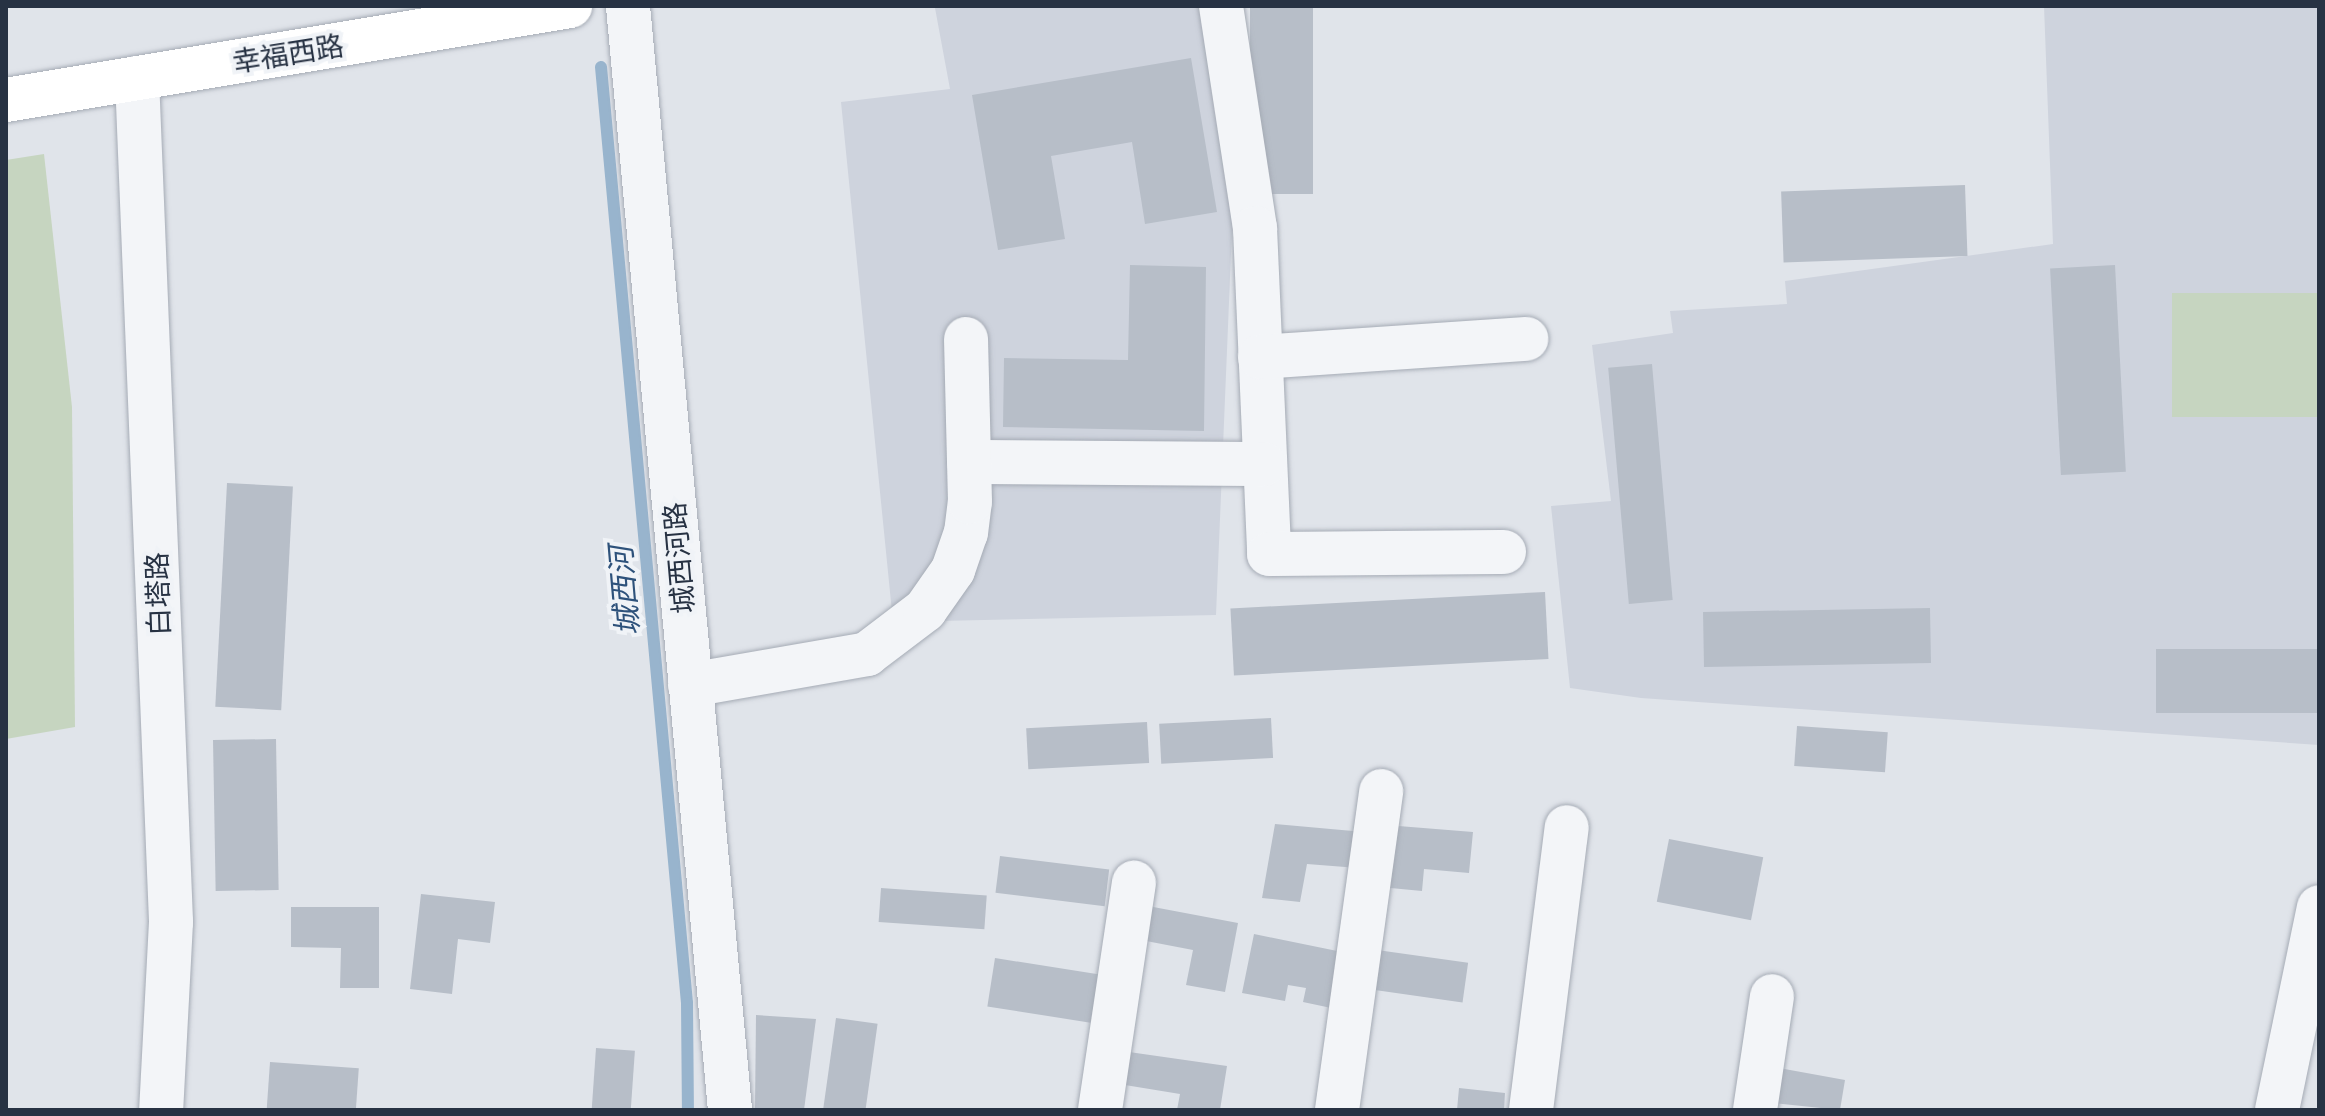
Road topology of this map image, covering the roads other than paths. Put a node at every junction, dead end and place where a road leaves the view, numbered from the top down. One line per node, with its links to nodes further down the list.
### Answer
1 (570, 6): 4 (main road, 幸福西路)
2 (628, 6): 12 (street, 城西河路)
3 (1221, 6): 8 (street)
4 (137, 78): 5 (main road, 幸福西路); 18 (street, 白塔路)
5 (6, 100)
6 (966, 339): 9 (street)
7 (1526, 339): 8 (street)
8 (1260, 357): 10 (street)
9 (969, 462): 10 (street); 12 (street)
10 (1264, 464): 11 (street)
11 (1504, 552)
12 (690, 685): 19 (street, 城西河路)
13 (1381, 791): 21 (street)
14 (1567, 827): 22 (street)
15 (1134, 883): 20 (street)
16 (2319, 907): 24 (street)
17 (1772, 996): 23 (street)
18 (161, 1110)
19 (730, 1110)
20 (1100, 1110)
21 (1337, 1110)
22 (1531, 1110)
23 (1755, 1110)
24 (2277, 1110)

